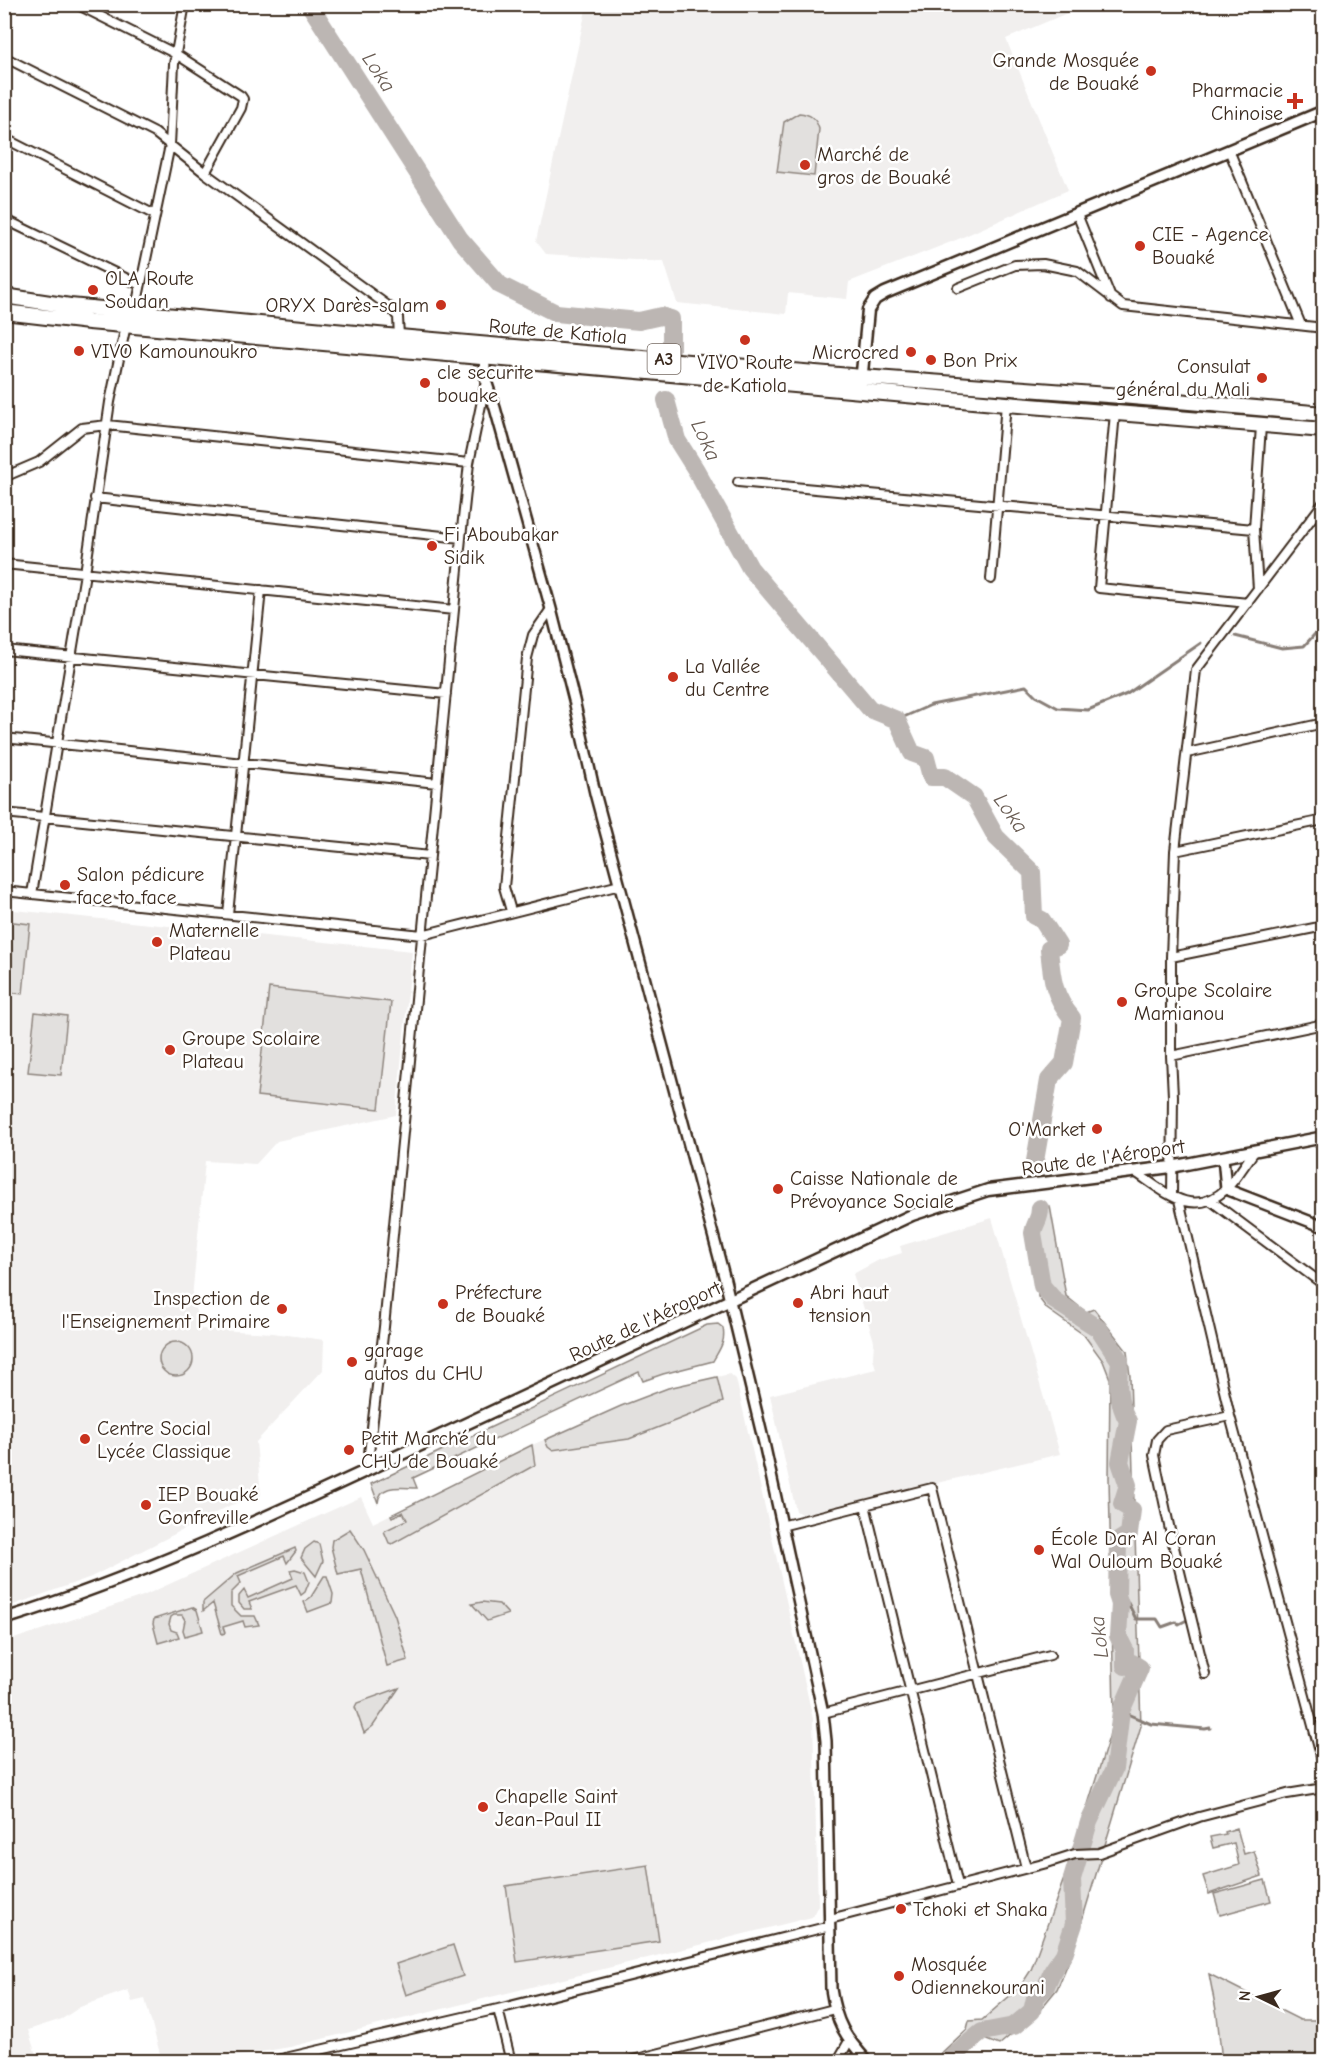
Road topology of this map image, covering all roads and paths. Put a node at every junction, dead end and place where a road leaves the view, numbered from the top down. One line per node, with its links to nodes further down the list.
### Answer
1 (76, 4): 3 (street)
2 (185, 4): 3 (street)
3 (176, 54): 7 (street); 9 (street)
4 (4, 57): 7 (street)
5 (1323, 111): 8 (main road)
6 (4, 138): 11 (street)
7 (170, 145): 9 (street); 11 (street)
8 (1228, 150): 10 (main road); 20 (street)
9 (205, 173): 22 (street)
10 (1077, 214): 16 (street); 25 (main road)
11 (155, 215): 13 (street)
12 (4, 219): 13 (street)
13 (140, 285): 18 (street)
14 (958, 288): 16 (street)
15 (4, 296): 18 (highway, Route de Katiola / A3)
16 (1112, 299): 20 (street)
17 (4, 312): 19 (highway, Route de Katiola / A3)
18 (135, 312): 22 (highway, Route de Katiola / A3)
19 (126, 325): 23 (highway, Route de Katiola / A3); 29 (street)
20 (1301, 325): 21 (street)
21 (1323, 328)
22 (399, 337): 23 (highway, Route de Katiola / A3)
23 (484, 351): 24 (street); 25 (highway, Route de Katiola / A3)
24 (486, 381): 32 (street); 47 (street)
25 (861, 384): 26 (highway, Route de Katiola / A3); 28 (highway, Route de Katiola / A3)
26 (1006, 404): 27 (highway, Route de Katiola / A3); 37 (street)
27 (1115, 413): 30 (highway, Route de Katiola / A3); 38 (street)
28 (1323, 414)
29 (107, 425): 32 (street); 33 (street); 35 (street)
30 (1261, 426): 31 (highway, Route de Katiola / A3); 39 (street)
31 (1323, 430)
32 (469, 463): 40 (street)
33 (4, 477)
34 (738, 482): 37 (street)
35 (95, 498): 40 (street); 42 (street)
36 (1323, 502): 44 (street)
37 (997, 505): 38 (street); 43 (street)
38 (1106, 515): 39 (street); 46 (street)
39 (1254, 529): 44 (street)
40 (461, 538): 48 (street)
41 (4, 564): 42 (street)
42 (85, 573): 45 (street); 50 (street)
43 (991, 579)
44 (1258, 589): 46 (street)
45 (261, 590): 48 (street); 51 (street)
46 (1248, 603): 56 (street)
47 (551, 609): 65 (street); 68 (street)
48 (454, 610): 52 (street)
49 (4, 650): 50 (street)
50 (71, 657): 51 (street); 55 (street)
51 (252, 675): 52 (street); 57 (street)
52 (446, 694): 58 (street)
53 (1323, 723): 56 (street)
54 (4, 738): 55 (street)
55 (55, 743): 57 (street); 60 (street)
56 (1187, 753): 63 (street)
57 (243, 762): 58 (street); 62 (street)
58 (437, 783): 64 (street)
59 (4, 813): 60 (street)
60 (43, 817): 62 (street); 67 (street)
61 (1323, 820): 63 (street)
62 (236, 836): 64 (street); 69 (street)
63 (1175, 852): 72 (street)
64 (430, 856): 71 (street)
65 (620, 885): 68 (street); 85 (street)
66 (4, 891): 67 (street)
67 (32, 894): 69 (street)
68 (511, 911): 71 (street)
69 (228, 914): 71 (street)
70 (1323, 926): 72 (street)
71 (422, 935): 87 (street)
72 (1171, 957): 74 (street)
73 (1323, 1024): 74 (street)
74 (1171, 1056): 78 (street)
75 (1323, 1137): 76 (main road, Route de l'Aéroport)
76 (1254, 1152): 77 (main road, Route de l'Aéroport); 80 (street)
77 (1223, 1157): 78 (main road, Route de l'Aéroport); 80 (street)
78 (1171, 1167): 79 (main road, Route de l'Aéroport); 81 (street)
79 (1135, 1172): 81 (street); 85 (main road, Route de l'Aéroport)
80 (1226, 1189): 82 (street); 83 (street)
81 (1175, 1198): 82 (street); 86 (street)
82 (1210, 1200): 84 (street)
83 (1323, 1227)
84 (1323, 1285)
85 (730, 1301): 87 (main road, Route de l'Aéroport); 89 (street)
86 (1230, 1416): 93 (street); 96 (street)
87 (367, 1470): 90 (main road, Route de l'Aéroport)
88 (865, 1505): 89 (street); 92 (street); 94 (street)
89 (781, 1526): 95 (street)
90 (4, 1619)
91 (1050, 1655): 92 (street)
92 (978, 1673): 94 (street); 98 (street)
93 (1205, 1674)
94 (910, 1689): 95 (street); 99 (street)
95 (823, 1713): 100 (street)
96 (1323, 1767)
97 (1323, 1788): 98 (street)
98 (1026, 1868): 99 (street)
99 (958, 1885): 100 (street)
100 (830, 1922): 101 (street); 102 (street)
101 (498, 2008): 104 (street); 106 (street)
102 (834, 2009): 103 (street); 107 (street)
103 (849, 2042): 108 (street); 109 (street)
104 (289, 2059): 105 (street)
105 (268, 2061)
106 (512, 2061)
107 (626, 2061)
108 (837, 2061)
109 (868, 2061)

